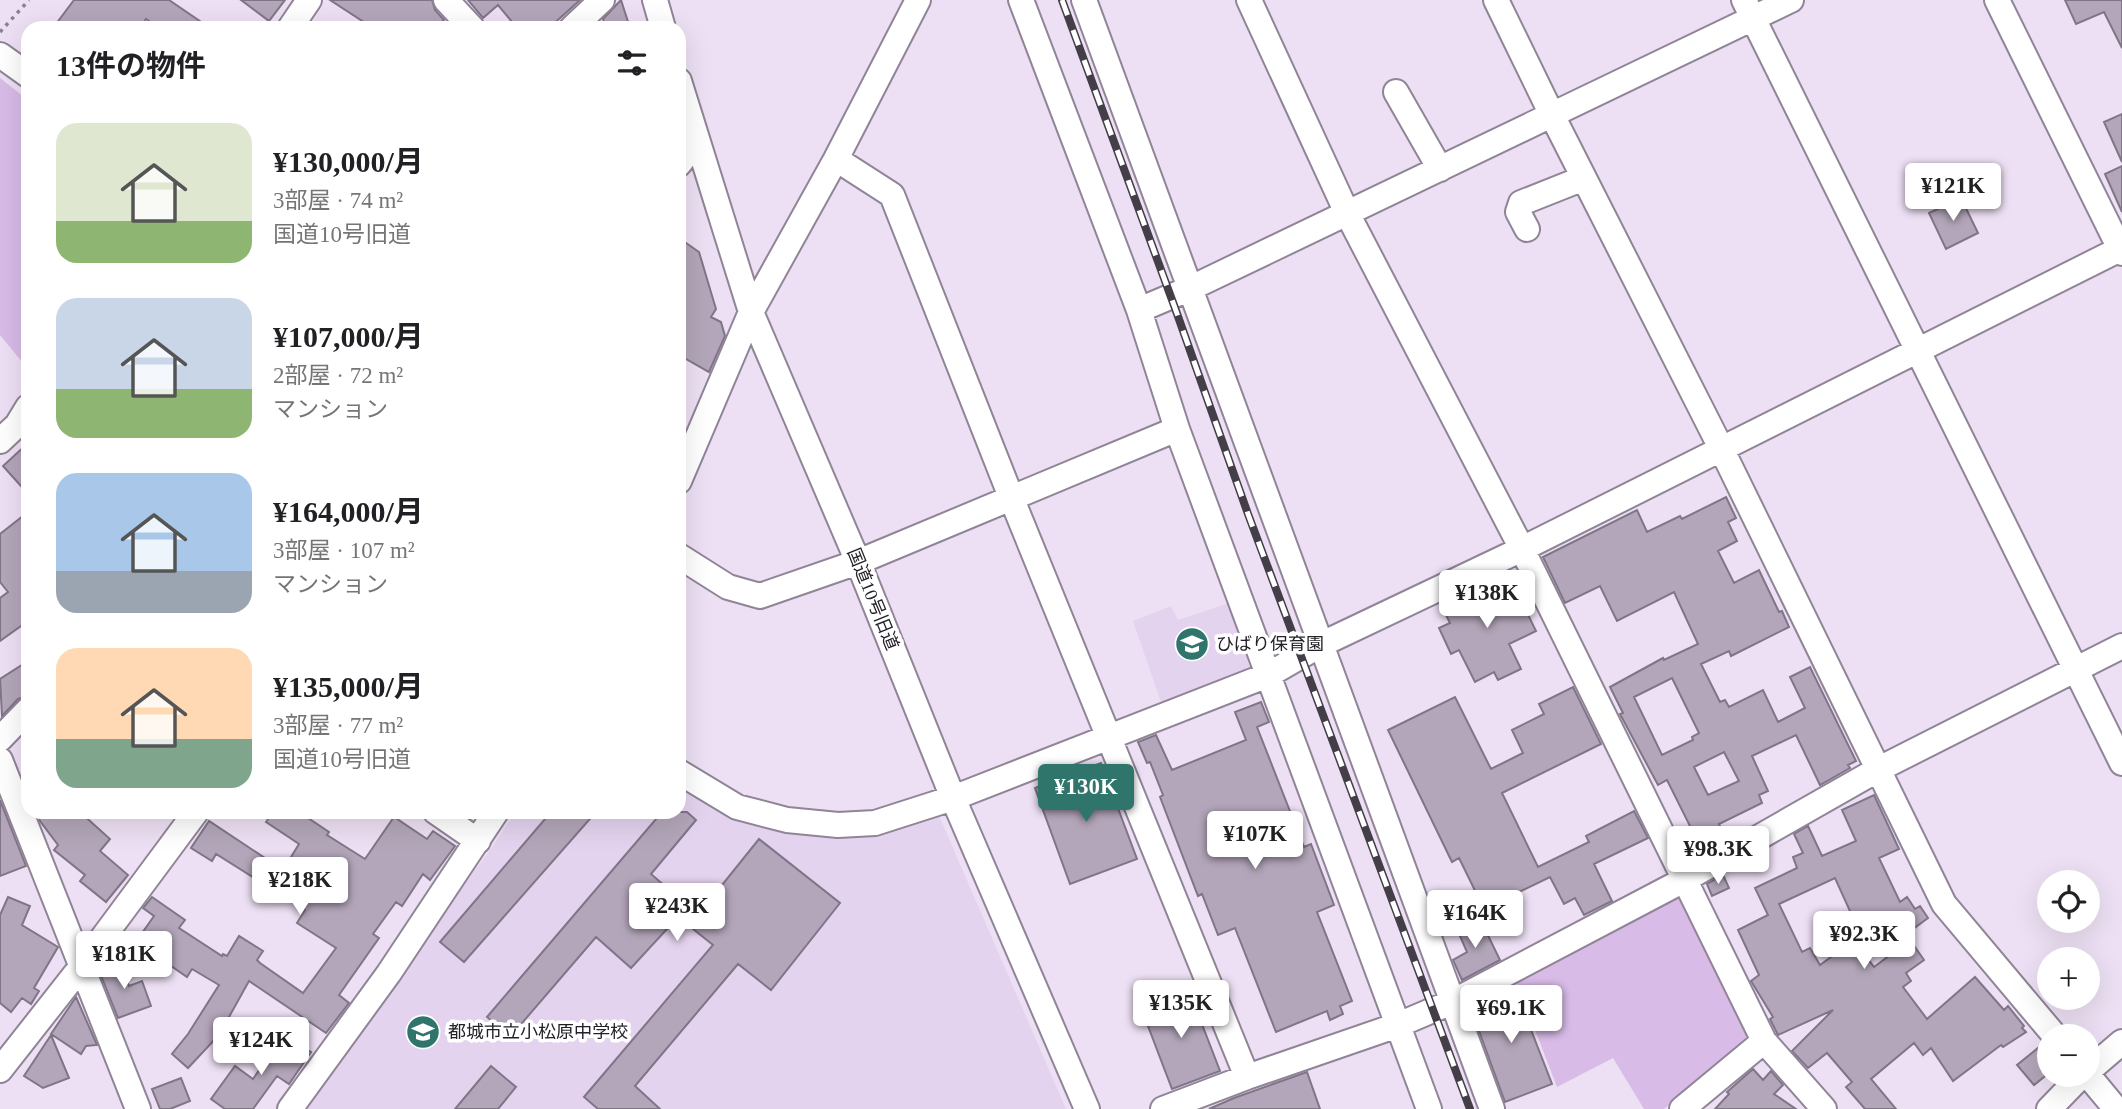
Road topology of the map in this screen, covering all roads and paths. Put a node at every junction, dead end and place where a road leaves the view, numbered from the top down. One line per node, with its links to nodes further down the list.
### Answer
1 (29, 0): 18 (path)
2 (309, 0): 14 (street)
3 (446, 0): 15 (street)
4 (602, 0): 16 (street)
5 (655, 0): 17 (street)
6 (918, 0): 26 (street)
7 (1021, 0): 33 (street)
8 (1084, 0): 32 (street)
9 (1249, 0): 29 (street)
10 (1496, 0): 23 (street)
11 (1791, 0): 13 (street)
12 (1997, 0): 31 (street)
13 (1748, 9): 23 (street); 35 (street)
14 (295, 21)
15 (466, 21)
16 (580, 21)
17 (661, 21)
18 (0, 32)
19 (0, 55): 20 (street)
20 (21, 70)
21 (1396, 92): 27 (street)
22 (686, 105): 24 (street, 国道10号旧道)
23 (1552, 115): 27 (street); 28 (street)
24 (696, 140): 25 (street); 34 (street, 国道10号旧道)
25 (686, 154)
26 (836, 159): 34 (street); 41 (street)
27 (1440, 169): 29 (street)
28 (1584, 178): 30 (street); 39 (street)
29 (1347, 213): 32 (street); 42 (street)
30 (1527, 229)
31 (2121, 250): 35 (street)
32 (1191, 288): 33 (street); 45 (street)
33 (1139, 310): 37 (street)
34 (751, 312): 40 (street); 44 (street, 国道10号旧道)
35 (1919, 351): 39 (street); 47 (street)
36 (21, 418): 38 (street)
37 (1177, 429): 41 (street); 48 (street)
38 (0, 442)
39 (1721, 448): 42 (street); 54 (street)
40 (686, 465)
41 (1011, 498): 44 (street); 50 (street)
42 (1522, 549): 45 (street); 63 (street)
43 (686, 560): 44 (street)
44 (858, 562): 56 (street, 国道10号旧道)
45 (1320, 645): 48 (street); 65 (street)
46 (2122, 646): 47 (street)
47 (2075, 670): 53 (street); 54 (street)
48 (1268, 675): 50 (street); 67 (street)
49 (21, 717): 51 (street)
50 (1108, 738): 56 (street); 72 (street)
51 (0, 739)
52 (0, 760): 57 (street)
53 (2122, 763)
54 (1877, 770): 63 (street); 66 (street)
55 (686, 776): 56 (street)
56 (953, 797): 77 (street, 国道10号旧道)
57 (21, 814)
58 (23, 819): 64 (street)
59 (191, 819): 64 (street)
60 (446, 819): 62 (street)
61 (492, 819): 62 (street)
62 (478, 841): 76 (street)
63 (1684, 880): 65 (street); 68 (street)
64 (81, 967): 71 (street); 75 (street)
65 (1454, 1001): 67 (street); 80 (street)
66 (2045, 1024)
67 (1398, 1025): 72 (street); 79 (street)
68 (1764, 1041): 81 (street); 82 (street)
69 (2122, 1042): 70 (street)
70 (2100, 1061)
71 (0, 1070)
72 (1247, 1077): 78 (street)
73 (2072, 1087): 83 (street)
74 (2098, 1087): 84 (street)
75 (138, 1109)
76 (290, 1109)
77 (1087, 1109)
78 (1163, 1109)
79 (1429, 1109)
80 (1492, 1109)
81 (1682, 1109)
82 (1824, 1109)
83 (2049, 1109)
84 (2116, 1109)

